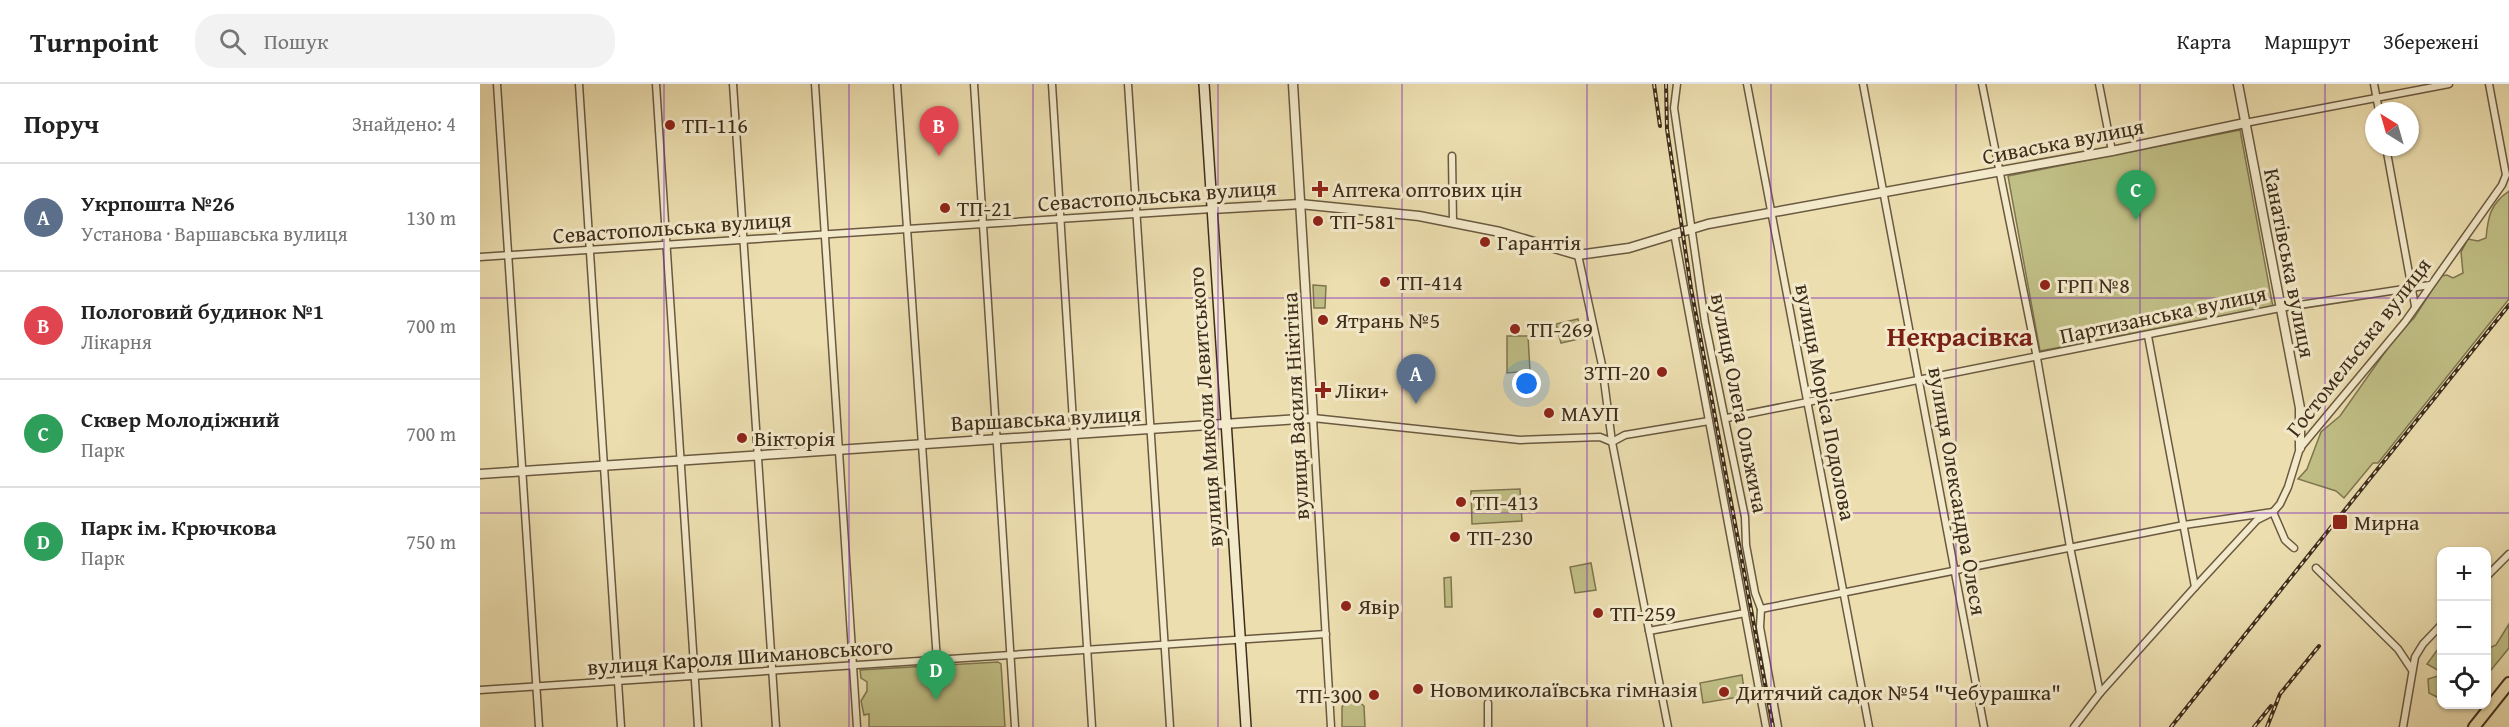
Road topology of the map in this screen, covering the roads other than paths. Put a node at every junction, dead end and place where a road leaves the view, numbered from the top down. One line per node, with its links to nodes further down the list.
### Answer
1 (497, 84): 43 (street)
2 (579, 84): 42 (street)
3 (656, 84): 41 (street)
4 (733, 84): 40 (street)
5 (815, 84): 39 (street)
6 (897, 84): 36 (street)
7 (974, 84): 35 (street)
8 (1052, 84): 33 (street)
9 (1128, 84): 32 (street)
10 (1204, 84): 30 (main road, вулиця Миколи Левитського)
11 (1293, 84): 29 (street, вулиця Василя Нікітіна)
12 (1677, 84): 37 (street, вулиця Олега Ольжича)
13 (1747, 84): 31 (street, вулиця Моріса Подолова)
14 (1863, 84): 28 (street, вулиця Олександра Олеся)
15 (1982, 84): 27 (street)
16 (2099, 84): 24 (street)
17 (2238, 84): 23 (street, Канатівська вулиця)
18 (2374, 84): 21 (street)
19 (2449, 84): 21 (street, Сиваська вулиця)
20 (2489, 84): 46 (street, Гостомельська вулиця)
21 (2377, 98): 22 (street); 23 (street, Сиваська вулиця)
22 (2378, 102)
23 (2245, 123): 24 (street, Сиваська вулиця); 49 (street, Канатівська вулиця)
24 (2112, 151): 27 (street, Сиваська вулиця)
25 (1452, 156): 34 (street)
26 (2388, 156): 47 (street)
27 (2000, 171): 28 (street, Сиваська вулиця); 51 (street)
28 (1883, 193): 31 (street, Сиваська вулиця); 52 (street, вулиця Олександра Олеся)
29 (1300, 204): 30 (street, Севастопольська вулиця); 34 (street, Севастопольська вулиця); 54 (street, вулиця Василя Нікітіна)
30 (1212, 209): 32 (street, Севастопольська вулиця); 57 (main road, вулиця Миколи Левитського)
31 (1770, 213): 37 (street, Сиваська вулиця); 53 (street, вулиця Моріса Подолова)
32 (1136, 214): 33 (street, Севастопольська вулиця); 58 (street)
33 (1060, 219): 35 (street, Севастопольська вулиця); 59 (street)
34 (1453, 223): 44 (street, Севастопольська вулиця)
35 (982, 225): 36 (street, Севастопольська вулиця); 60 (street)
36 (906, 228): 39 (street, Севастопольська вулиця); 62 (street)
37 (1687, 230): 38 (street, Севастопольська вулиця); 55 (street, вулиця Олега Ольжича)
38 (1674, 233): 44 (street, Севастопольська вулиця); 56 (street, вулиця Олега Ольжича)
39 (824, 235): 40 (street, Севастопольська вулиця); 64 (street)
40 (744, 242): 41 (street, Севастопольська вулиця); 65 (street)
41 (667, 246): 42 (street, Севастопольська вулиця); 66 (street)
42 (591, 251): 43 (street, Севастопольська вулиця); 67 (street)
43 (509, 255): 45 (street, Севастопольська вулиця); 68 (street)
44 (1578, 255): 61 (street)
45 (480, 257)
46 (2430, 285): 47 (street, Партизанська вулиця); 48 (street, Гостомельська вулиця)
47 (2412, 286): 48 (street); 49 (street, Партизанська вулиця)
48 (2415, 306): 63 (street, Гостомельська вулиця)
49 (2280, 308): 50 (street, Партизанська вулиця); 63 (street, Канатівська вулиця)
50 (2148, 336): 51 (street, Партизанська вулиця); 71 (street)
51 (2037, 358): 52 (street, Партизанська вулиця); 72 (street)
52 (1920, 381): 53 (street, Партизанська вулиця); 75 (street, вулиця Олександра Олеся)
53 (1808, 404): 55 (street, Партизанська вулиця); 79 (street, вулиця Моріса Подолова)
54 (1313, 418): 57 (street, Варшавська вулиця); 61 (street, Варшавська вулиця); 84 (street, вулиця Василя Нікітіна)
55 (1726, 418): 80 (street, вулиця Олега Ольжича)
56 (1709, 421): 61 (street); 81 (street, вулиця Олега Ольжича)
57 (1226, 424): 58 (street, Варшавська вулиця); 85 (main road, вулиця Миколи Левитського)
58 (1150, 430): 59 (street, Варшавська вулиця); 86 (street)
59 (1073, 435): 60 (street, Варшавська вулиця); 87 (street)
60 (995, 439): 62 (street, Варшавська вулиця); 88 (street)
61 (1612, 442): 83 (street)
62 (920, 443): 64 (street, Варшавська вулиця); 89 (street)
63 (2300, 448): 70 (street, Гостомельська вулиця)
64 (838, 449): 65 (street, Варшавська вулиця); 90 (street)
65 (756, 454): 66 (street, Варшавська вулиця); 92 (street)
66 (681, 459): 67 (street, Варшавська вулиця); 93 (street)
67 (605, 465): 68 (street, Варшавська вулиця); 94 (street)
68 (521, 472): 69 (street, Варшавська вулиця); 96 (street)
69 (480, 474)
70 (2273, 512): 71 (street); 73 (street); 78 (street, Гостомельська вулиця)
71 (2184, 525): 72 (street); 78 (street)
72 (2070, 547): 75 (street); 98 (street)
73 (2294, 548)
74 (2509, 554): 77 (street)
75 (1954, 568): 79 (street); 116 (street, вулиця Олександра Олеся)
76 (2316, 568): 91 (street)
77 (2491, 573)
78 (2195, 587): 98 (street, Гостомельська вулиця)
79 (1844, 591): 80 (street); 115 (street, вулиця Моріса Подолова)
80 (1761, 609): 114 (street, вулиця Олега Ольжича)
81 (1745, 613): 83 (street); 113 (street, вулиця Олега Ольжича)
82 (2437, 629): 91 (street)
83 (1649, 631): 112 (street)
84 (1326, 634): 85 (street, вулиця Кароля Шимановського); 110 (street, вулиця Василя Нікітіна)
85 (1239, 640): 86 (street, вулиця Кароля Шимановського); 109 (main road, вулиця Миколи Левитського)
86 (1163, 643): 87 (street, вулиця Кароля Шимановського); 108 (street)
87 (1086, 649): 88 (street, вулиця Кароля Шимановського); 107 (street)
88 (1010, 656): 89 (street, вулиця Кароля Шимановського); 106 (street)
89 (937, 661): 90 (street, вулиця Кароля Шимановського)
90 (853, 666): 92 (street, вулиця Кароля Шимановського); 105 (street)
91 (2412, 670): 118 (street)
92 (772, 671): 93 (street, вулиця Кароля Шимановського); 104 (street)
93 (695, 676): 94 (street, вулиця Кароля Шимановського); 103 (street)
94 (618, 682): 96 (street, вулиця Кароля Шимановського); 102 (street)
95 (2509, 683): 100 (main road)
96 (536, 688): 97 (street, вулиця Кароля Шимановського); 101 (street)
97 (480, 690)
98 (2100, 693): 117 (street, Гостомельська вулиця)
99 (1488, 703): 111 (street)
100 (2477, 726)
101 (539, 727)
102 (621, 727)
103 (698, 727)
104 (776, 727)
105 (856, 727)
106 (1015, 727)
107 (1092, 727)
108 (1170, 727)
109 (1246, 727)
110 (1331, 727)
111 (1488, 727)
112 (1668, 727)
113 (1766, 727)
114 (1778, 727)
115 (1869, 727)
116 (1984, 727)
117 (2074, 727)
118 (2403, 727)

